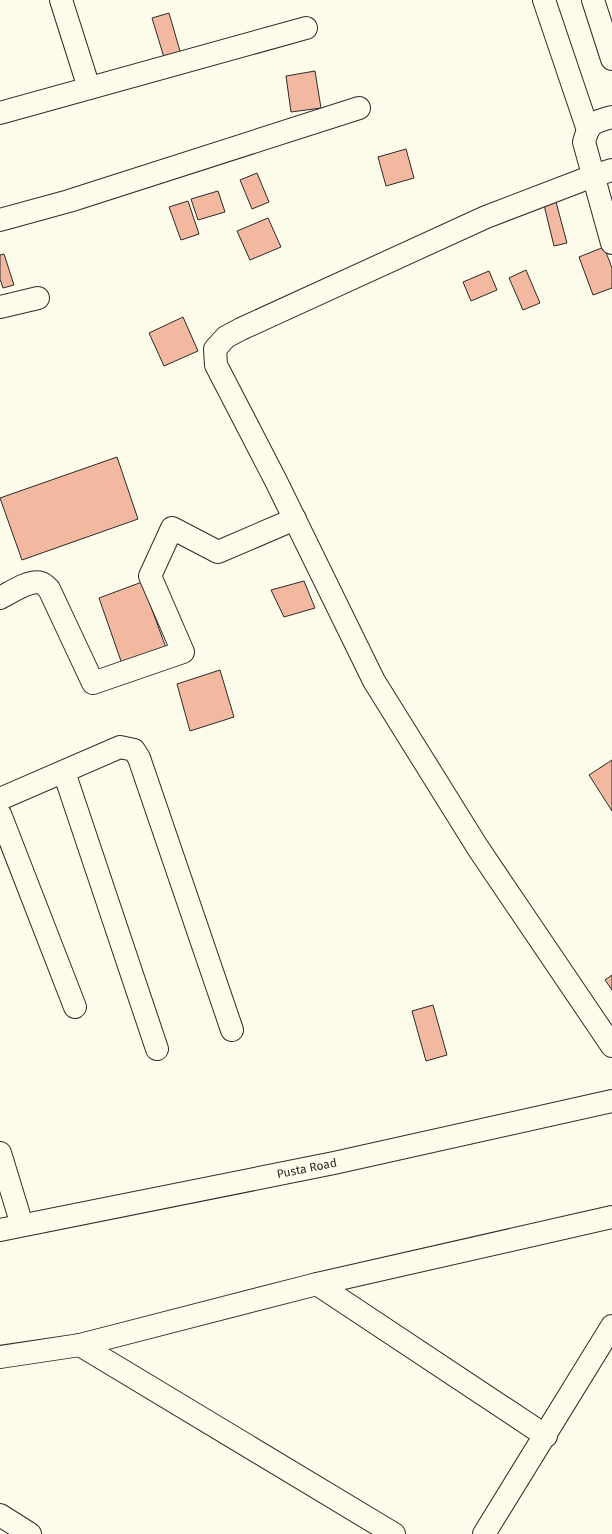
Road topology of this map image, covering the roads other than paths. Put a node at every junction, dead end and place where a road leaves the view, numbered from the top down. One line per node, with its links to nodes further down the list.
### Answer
1 (61, 0): 6 (street)
2 (544, 0): 10 (street)
3 (593, 0): 5 (street)
4 (306, 28): 6 (street)
5 (612, 59)
6 (89, 88): 8 (street)
7 (359, 108): 12 (street)
8 (0, 113)
9 (612, 117): 10 (street)
10 (588, 130): 11 (street)
11 (603, 173): 13 (street); 16 (street)
12 (0, 220)
13 (612, 243)
14 (38, 298): 15 (street)
15 (0, 307)
16 (295, 519): 17 (street); 23 (street)
17 (0, 598)
18 (64, 772): 19 (street); 22 (street); 24 (street)
19 (0, 799)
20 (0, 814): 21 (street)
21 (75, 1006)
22 (232, 1030)
23 (612, 1046)
24 (157, 1049)
25 (612, 1101): 28 (street, Pusta Road)
26 (0, 1153): 28 (street)
27 (612, 1217): 30 (street)
28 (22, 1225): 29 (street, Pusta Road)
29 (0, 1230)
30 (317, 1284): 32 (street); 34 (street)
31 (612, 1326): 34 (street)
32 (80, 1345): 33 (street); 37 (street)
33 (0, 1357)
34 (546, 1436): 38 (street)
35 (0, 1515): 36 (street)
36 (30, 1534)
37 (394, 1534)
38 (484, 1534)

